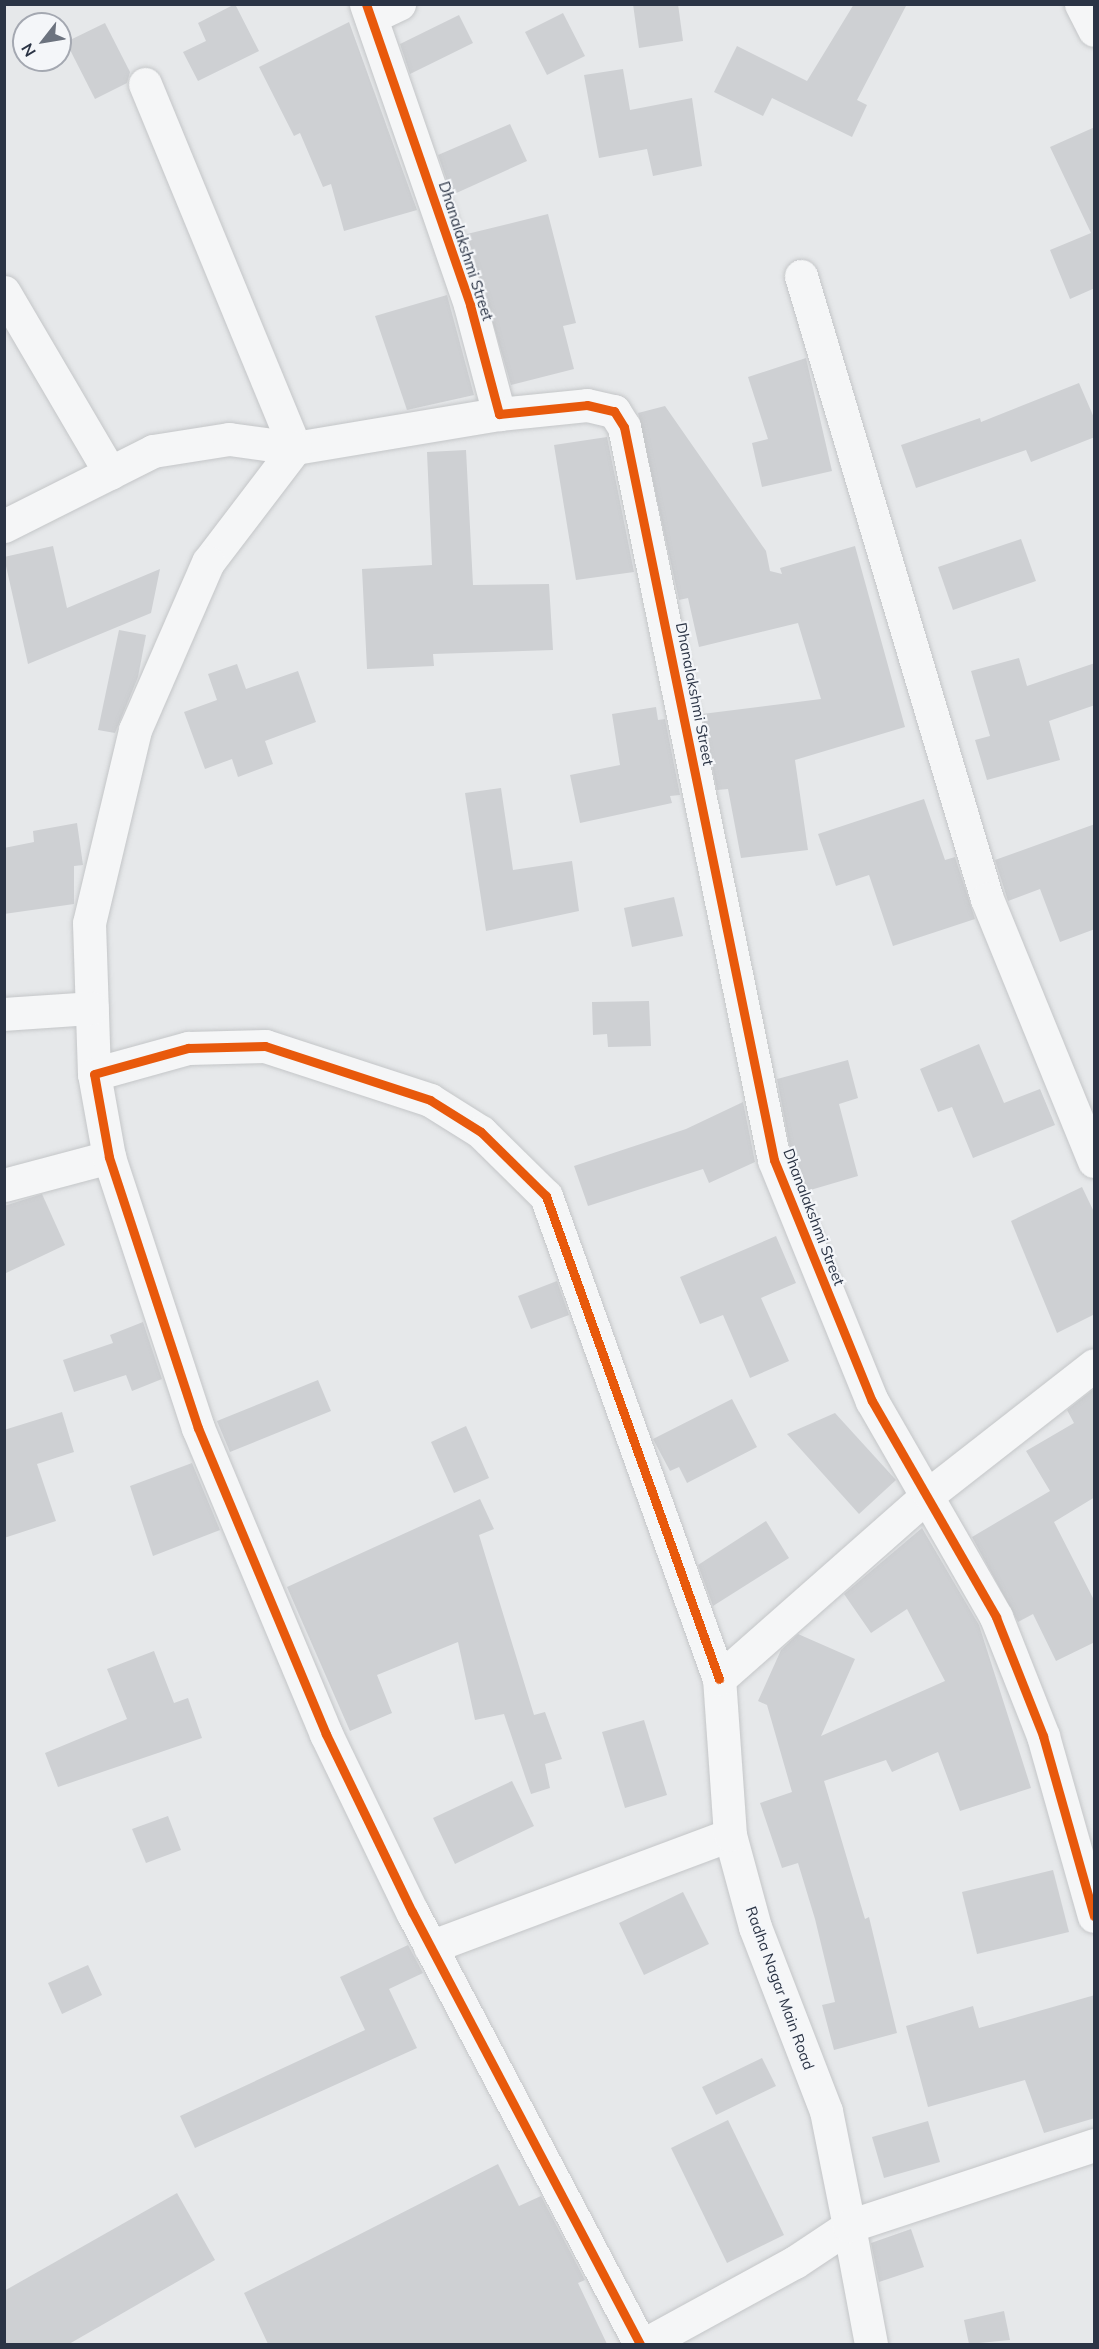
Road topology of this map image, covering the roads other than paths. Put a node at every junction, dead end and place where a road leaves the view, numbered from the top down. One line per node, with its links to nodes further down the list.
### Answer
1 (1081, 4): 3 (street)
2 (379, 9): 7 (street, Dhanalakshmi Street)
3 (1095, 30)
4 (145, 84): 8 (street)
5 (801, 276): 15 (street)
6 (4, 292): 9 (street)
7 (499, 414): 8 (street); 18 (street, Dhanalakshmi Street)
8 (295, 448): 9 (street); 11 (street)
9 (110, 473): 10 (street)
10 (4, 526)
11 (92, 1008): 12 (street); 13 (street)
12 (4, 1014)
13 (94, 1074): 14 (street); 19 (street, Radha Nagar Main Road)
14 (109, 1157): 16 (street); 22 (street)
15 (1095, 1161)
16 (4, 1185)
17 (1095, 1365): 18 (street)
18 (929, 1494): 19 (street); 21 (street, Dhanalakshmi Street)
19 (719, 1679): 20 (street, Radha Nagar Main Road)
20 (730, 1835): 22 (street); 24 (street, Radha Nagar Main Road)
21 (1095, 1916)
22 (430, 1947): 25 (street)
23 (1095, 2145): 24 (street)
24 (849, 2226): 26 (street); 27 (street, Radha Nagar Main Road)
25 (640, 2344)
26 (645, 2344)
27 (871, 2344)

